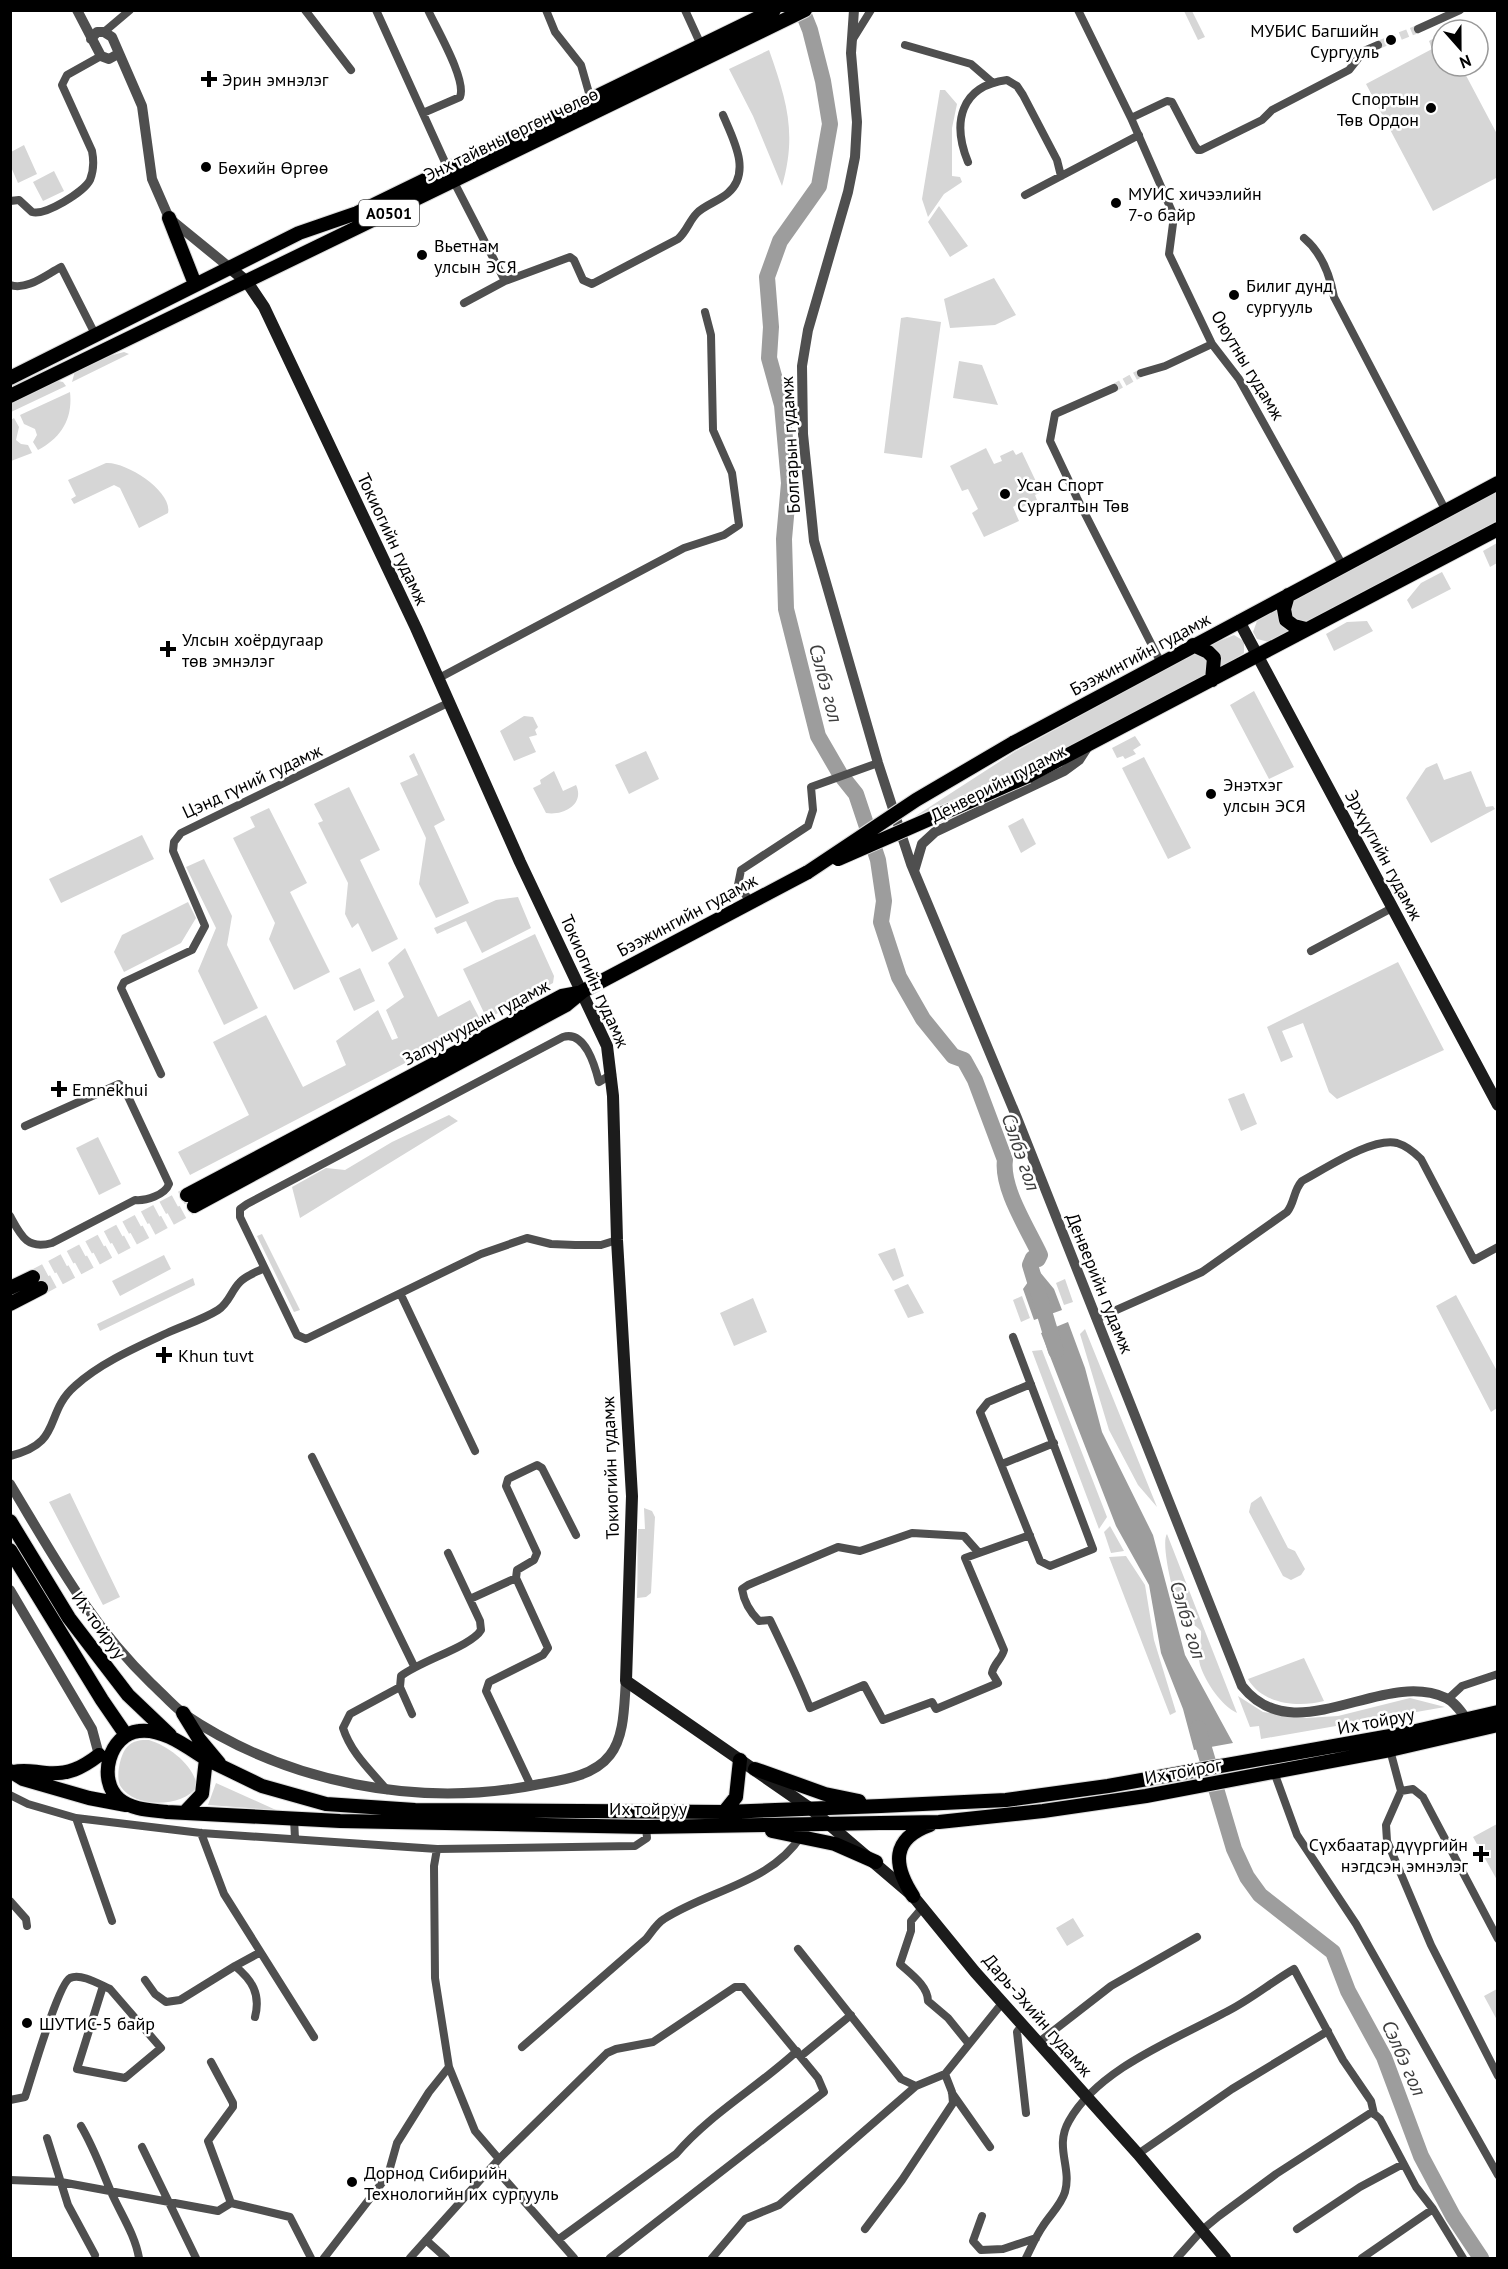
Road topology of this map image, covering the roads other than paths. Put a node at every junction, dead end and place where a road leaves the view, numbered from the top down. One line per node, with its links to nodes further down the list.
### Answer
1 (77, 10): 17 (street)
2 (130, 10): 16 (street)
3 (305, 10): 24 (street)
4 (376, 10): 27 (street)
5 (428, 10): 27 (street)
6 (546, 10): 26 (street)
7 (685, 10): 19 (street)
8 (774, 10): 14 (main road, A0501)
9 (805, 10): 14 (main road, A0501)
10 (854, 10): 18 (street, Болгарын гудамж)
11 (871, 10): 18 (street)
12 (1078, 10): 29 (street, Оюутны гудамж)
13 (1460, 10): 15 (street)
14 (764, 23): 19 (main road, Энх тайвны өргөн чөлөө / A0501); 34 (main road, Энх тайвны өргөн чөлөө / A0501)
15 (1418, 29)
16 (104, 32): 17 (street); 22 (street)
17 (91, 39): 23 (street)
18 (853, 39): 66 (street, Болгарын гудамж)
19 (700, 45): 26 (main road, Энх тайвны өргөн чөлөө / A0501)
20 (905, 45): 25 (street)
21 (1378, 45): 29 (street)
22 (118, 54): 23 (street); 37 (street)
23 (101, 56): 36 (street)
24 (351, 70)
25 (993, 83): 31 (street); 33 (street)
26 (591, 100): 32 (main road, Энх тайвны өргөн чөлөө / A0501)
27 (423, 113): 32 (street)
28 (723, 115): 40 (street)
29 (1131, 118): 30 (street, Оюутны гудамж)
30 (1139, 135): 33 (street); 47 (street, Оюутны гудамж)
31 (968, 162)
32 (447, 168): 34 (street); 39 (main road, Энх тайвны өргөн чөлөө / A0501)
33 (1061, 176): 35 (street)
34 (454, 182): 40 (street); 41 (main road, Энх тайвны өргөн чөлөө / A0501)
35 (1025, 195)
36 (10, 201)
37 (169, 218): 39 (street); 42 (main road)
38 (1304, 238): 53 (street)
39 (229, 267): 41 (main road, Токиогийн гудамж); 42 (main road, Энх тайвны өргөн чөлөө / A0501)
40 (505, 281): 44 (street)
41 (247, 282): 51 (main road, Энх тайвны өргөн чөлөө / A0501); 62 (main road, Токиогийн гудамж)
42 (195, 284): 46 (main road, Энх тайвны өргөн чөлөө / A0501)
43 (10, 285): 46 (street)
44 (464, 303)
45 (705, 312): 62 (street)
46 (96, 336): 49 (main road, Энх тайвны өргөн чөлөө / A0501)
47 (1212, 344): 48 (street); 55 (street, Оюутны гудамж)
48 (1142, 374)
49 (10, 378)
50 (1114, 388): 61 (street)
51 (10, 396)
52 (1497, 483): 53 (main road, Бээжингийн гудамж)
53 (1446, 511): 55 (main road, Бээжингийн гудамж)
54 (1497, 529): 58 (main road, Бээжингийн гудамж)
55 (1343, 566): 56 (main road, Бээжингийн гудамж)
56 (1288, 595): 57 (main road, Бээжингийн гудамж); 58 (main road)
57 (1239, 621): 59 (main road, Бээжингийн гудамж); 60 (main road, Эрхүүгийн гудамж)
58 (1306, 629): 60 (main road, Бээжингийн гудамж)
59 (1193, 645): 61 (main road, Бээжингийн гудамж); 63 (main road)
60 (1257, 656): 63 (main road, Бээжингийн гудамж); 70 (main road, Эрхүүгийн гудамж)
61 (1161, 663): 67 (main road, Бээжингийн гудамж, bridge)
62 (439, 678): 64 (main road, Токиогийн гудамж)
63 (1212, 680): 65 (main road, Бээжингийн гудамж)
64 (450, 702): 72 (main road, Токиогийн гудамж); 73 (street, Цэнд гүний гудамж)
65 (1088, 746): 67 (main road, Бээжингийн гудамж, bridge); 68 (street, Денверийн гудамж)
66 (872, 765): 68 (street, Болгарын гудамж); 69 (street)
67 (808, 872): 69 (main road, Бээжингийн гудамж)
68 (914, 872): 85 (street, Денверийн гудамж)
69 (750, 901): 72 (main road, Бээжингийн гудамж)
70 (1392, 909): 71 (street); 75 (main road, Эрхүүгийн гудамж)
71 (1311, 951)
72 (583, 991): 74 (main road, Токиогийн гудамж); 77 (main road, Залуучуудын гудамж)
73 (161, 1074)
74 (612, 1074): 79 (main road, Токиогийн гудамж); 81 (street)
75 (1497, 1105)
76 (25, 1126): 78 (street)
77 (190, 1200)
78 (10, 1216)
79 (617, 1240): 83 (street); 105 (main road, Токиогийн гудамж)
80 (1497, 1247): 85 (street)
81 (264, 1268): 83 (street); 90 (street)
82 (10, 1288): 84 (main road)
83 (401, 1294): 89 (street)
84 (10, 1304)
85 (1096, 1319): 107 (street, Денверийн гудамж)
86 (1013, 1337): 87 (street)
87 (1031, 1384): 88 (street); 92 (street)
88 (1054, 1443): 92 (street); 96 (street)
89 (475, 1451)
90 (10, 1456)
91 (312, 1457): 103 (street)
92 (1002, 1464): 96 (street)
93 (10, 1484): 109 (street)
94 (10, 1521): 114 (main road, Их тойруу)
95 (576, 1535): 100 (street)
96 (1030, 1535): 98 (street)
97 (10, 1550): 113 (main road, Их тойруу)
98 (979, 1552): 98 (street)
99 (448, 1553): 102 (street)
100 (516, 1578): 102 (street); 124 (street)
101 (10, 1590): 116 (street)
102 (470, 1599): 103 (street)
103 (414, 1666): 106 (street)
104 (1497, 1674): 107 (street)
105 (626, 1681): 118 (main road); 124 (street)
106 (400, 1687): 110 (street); 126 (street)
107 (1448, 1699): 111 (street)
108 (1497, 1712): 111 (main road, Их тойруу)
109 (183, 1713): 120 (main road); 126 (street)
110 (412, 1714)
111 (1468, 1721): 119 (main road, Их тойруу)
112 (1497, 1725): 115 (main road, Их тойруу)
113 (123, 1737): 114 (main road); 116 (main road); 130 (main road)
114 (173, 1739): 117 (main road)
115 (1390, 1750): 123 (main road, Их тойруу); 127 (street)
116 (99, 1755): 122 (main road)
117 (206, 1759): 120 (main road, Их тойруу); 133 (main road)
118 (740, 1760): 121 (main road); 134 (main road)
119 (1259, 1760): 125 (main road, Их тойрог)
120 (225, 1769): 134 (main road, Их тойруу)
121 (755, 1769): 131 (main road); 132 (main road)
122 (12, 1772): 130 (main road)
123 (1268, 1774): 129 (main road, Их тойрог); 185 (street)
124 (531, 1786): 126 (street)
125 (1108, 1786): 131 (main road, Их тойруу)
126 (387, 1790)
127 (1401, 1791): 152 (street); 171 (street)
128 (10, 1796): 135 (street)
129 (1109, 1802): 137 (main road, Их тойруу)
130 (128, 1805): 133 (main road)
131 (881, 1806): 132 (main road, Их тойруу)
132 (812, 1809): 134 (main road, Их тойруу); 139 (main road, Дарь-Эхийн гудамж)
133 (185, 1812): 136 (main road, Их тойруу)
134 (724, 1812)
135 (75, 1818): 141 (street); 149 (street)
136 (294, 1818): 140 (main road, Их тойруу); 143 (street)
137 (939, 1822): 139 (main road, Их тойруу); 146 (main road)
138 (737, 1825): 139 (main road, Их тойруу); 140 (main road, Их тойруу); 142 (main road)
139 (831, 1825): 145 (main road, Дарь-Эхийн гудамж)
140 (646, 1827): 144 (street)
141 (201, 1833): 143 (street); 154 (street)
142 (801, 1836): 145 (main road); 166 (street)
143 (295, 1839): 144 (street)
144 (437, 1849): 169 (street)
145 (876, 1862): 146 (main road, Дарь-Эхийн гудамж)
146 (913, 1896): 148 (main road, Дарь-Эхийн гудамж)
147 (10, 1901): 150 (street)
148 (922, 1908): 158 (main road, Дарь-Эхийн гудамж); 165 (street)
149 (112, 1921)
150 (27, 1926)
151 (1197, 1937): 164 (street)
152 (1497, 1939)
153 (798, 1949): 159 (street)
154 (259, 1953): 155 (street); 163 (street)
155 (235, 1966): 156 (street); 160 (street)
156 (145, 1980)
157 (103, 1986): 157 (street); 175 (street)
158 (1003, 2002): 161 (main road, Дарь-Эхийн гудамж); 165 (street)
159 (851, 2015): 167 (street); 172 (street)
160 (255, 2017)
161 (1023, 2024): 164 (main road, Дарь-Эхийн гудамж); 176 (street)
162 (1328, 2031): 174 (street); 177 (street); 182 (street)
163 (314, 2037)
164 (1039, 2042): 174 (main road, Дарь-Эхийн гудамж)
165 (969, 2044): 170 (street)
166 (522, 2047)
167 (799, 2054): 183 (street); 197 (street); 207 (street)
168 (211, 2062): 190 (street)
169 (449, 2067): 183 (street); 203 (street)
170 (945, 2074): 172 (street); 173 (street)
171 (1497, 2076)
172 (916, 2086): 208 (street)
173 (952, 2092): 181 (street); 193 (street)
174 (1085, 2096): 182 (main road, Дарь-Эхийн гудамж); 196 (street)
175 (10, 2100)
176 (1026, 2113)
177 (1374, 2114): 184 (street); 195 (street)
178 (81, 2126): 188 (street)
179 (47, 2138): 187 (street)
180 (142, 2147): 189 (street)
181 (990, 2147)
182 (1138, 2154): 195 (main road, Дарь-Эхийн гудамж)
183 (496, 2162): 197 (street); 198 (street)
184 (1402, 2164): 191 (street); 194 (street)
185 (1497, 2175)
186 (10, 2180): 187 (street)
187 (61, 2182): 188 (street); 199 (street)
188 (111, 2191): 189 (street); 200 (street)
189 (168, 2201): 190 (street); 201 (street)
190 (231, 2204): 202 (street)
191 (1433, 2209): 212 (street); 213 (street)
192 (982, 2216): 196 (street)
193 (865, 2229)
194 (1297, 2229)
195 (1202, 2230): 210 (street); 211 (main road, Дарь-Эхийн гудамж)
196 (1036, 2238): 209 (street)
197 (559, 2239): 206 (street)
198 (426, 2240): 204 (street); 205 (street)
199 (95, 2255)
200 (140, 2259)
201 (196, 2259)
202 (311, 2259)
203 (324, 2259)
204 (410, 2259)
205 (446, 2259)
206 (574, 2259)
207 (610, 2259)
208 (712, 2259)
209 (1026, 2259)
210 (1177, 2259)
211 (1225, 2259)
212 (1362, 2259)
213 (1463, 2259)

